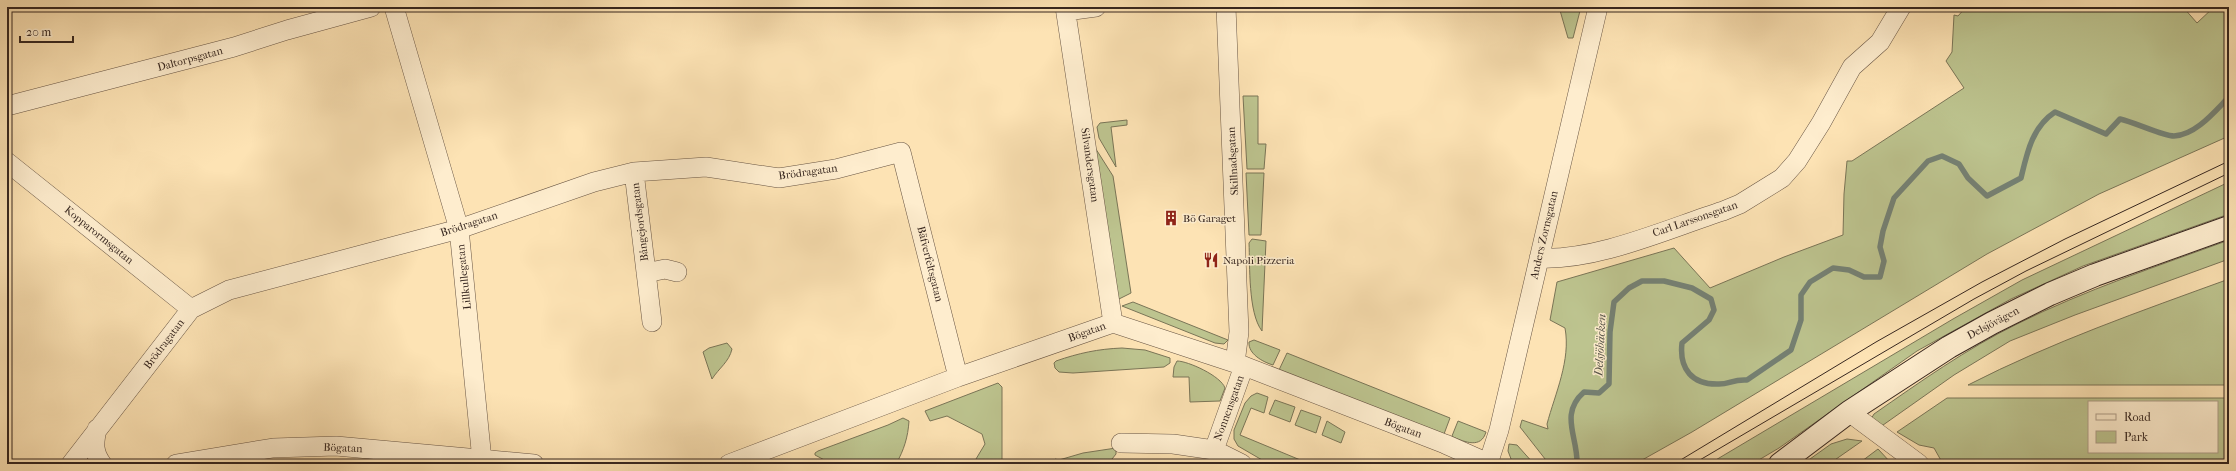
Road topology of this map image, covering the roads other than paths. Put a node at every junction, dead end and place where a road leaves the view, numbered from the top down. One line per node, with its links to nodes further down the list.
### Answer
1 (371, 7): 8 (street, Daltorpsgatan)
2 (394, 7): 13 (street, Lillkullegatan)
3 (1096, 7): 7 (street)
4 (1226, 7): 20 (street, Skillnadsgatan)
5 (1598, 7): 14 (street, Anders Zornsgatan)
6 (1901, 7): 14 (street, Carl Larssonsgatan)
7 (1065, 9): 19 (street, Silvandersgatan)
8 (7, 106)
9 (901, 152): 11 (street, Brödragatan); 21 (street, Bäfverfeltsgatan)
10 (7, 163): 17 (street, Kopparormsgatan)
11 (634, 172): 13 (street, Brödragatan); 16 (street, Bångejordsgatan)
12 (2229, 227): 22 (street, Delsjövägen)
13 (459, 229): 17 (street, Brödragatan); 27 (street, Lillkullegatan)
14 (1538, 258): 34 (street, Anders Zornsgatan)
15 (677, 272): 16 (street, Bångejordsgatan)
16 (646, 273): 18 (street, Bångejordsgatan)
17 (191, 309): 23 (street, Brödragatan)
18 (652, 322)
19 (1113, 322): 20 (street, Bögatan); 21 (street, Bögatan)
20 (1240, 365): 25 (street, Nonnensgatan); 34 (street, Bögatan)
21 (958, 377): 32 (street, Bögatan)
22 (1849, 412): 35 (street, Delsjövägen); 36 (street)
23 (97, 429): 28 (street, Brödragatan); 29 (street)
24 (1121, 443): 25 (street, Nonnensgatan)
25 (1214, 450): 33 (street, Nonnensgatan)
26 (274, 456): 27 (street, Bögatan); 30 (street, Bögatan)
27 (491, 462): 31 (street, Bögatan)
28 (71, 464)
29 (102, 464)
30 (176, 464)
31 (534, 464)
32 (729, 464)
33 (1242, 464)
34 (1489, 464)
35 (1780, 464)
36 (1919, 464)

